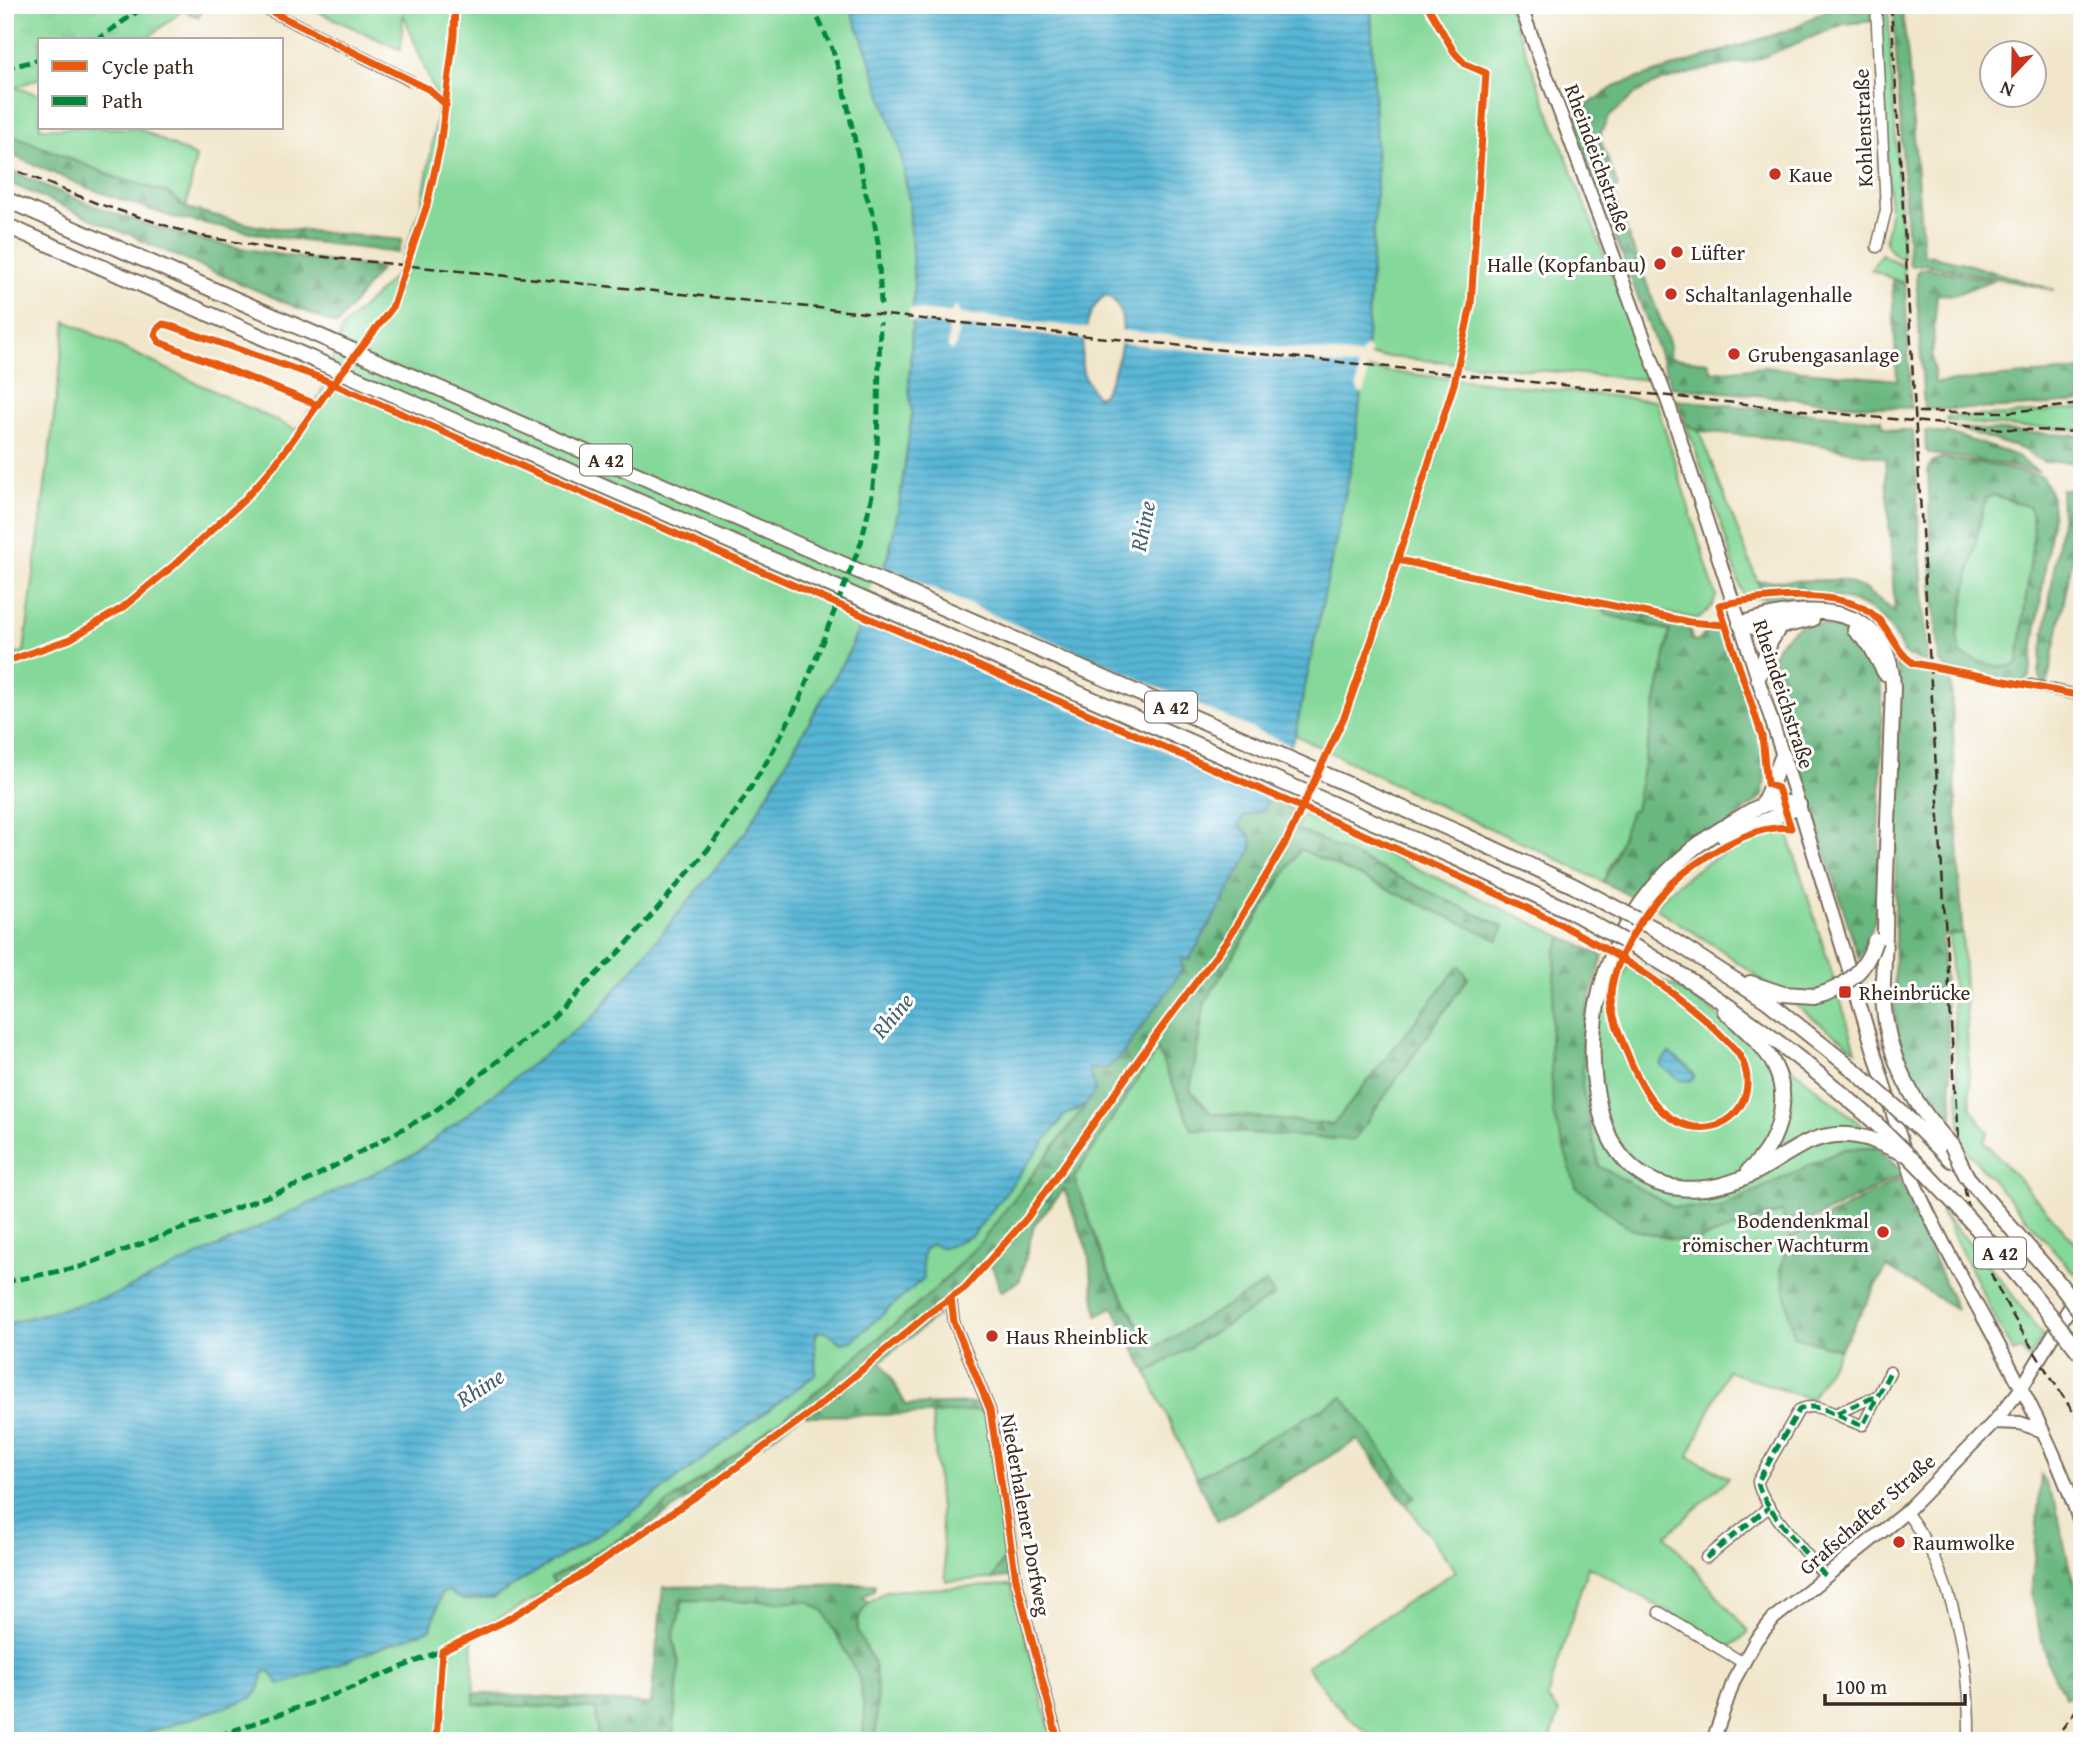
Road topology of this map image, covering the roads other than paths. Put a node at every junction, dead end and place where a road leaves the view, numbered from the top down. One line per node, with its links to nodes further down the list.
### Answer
1 (258, 5): 4 (street)
2 (1520, 5): 8 (main road, Rheindeichstraße)
3 (1876, 5): 7 (street, Kohlenstraße)
4 (411, 81)
5 (5, 199): 19 (highway, A 42, bridge)
6 (5, 225): 20 (highway, A 42, bridge)
7 (1877, 247)
8 (1740, 624): 9 (highway); 10 (main road, Rheindeichstraße); 13 (highway)
9 (1778, 629): 10 (highway); 13 (highway)
10 (1758, 678): 14 (main road, Rheindeichstraße)
11 (2031, 685): 12 (street)
12 (2082, 696)
13 (1891, 702): 18 (highway)
14 (1783, 755): 15 (highway); 16 (main road, Rheindeichstraße)
15 (1763, 805): 16 (highway); 17 (highway)
16 (1799, 806): 17 (highway); 29 (main road, Rheindeichstraße)
17 (1678, 863): 23 (highway)
18 (1885, 903): 19 (highway, bridge); 21 (highway)
19 (1729, 975): 21 (highway, A 42, bridge)
20 (1690, 979): 22 (highway, A 42, bridge); 23 (highway)
21 (1951, 1153): 26 (highway, A 42, bridge)
22 (1914, 1158): 23 (highway, bridge); 27 (highway, A 42, bridge)
23 (1740, 1178)
24 (2082, 1287): 29 (main road, Grafschafter Straße)
25 (951, 1299): 43 (street, Niederhalener Dorfweg)
26 (2082, 1314)
27 (2081, 1354)
28 (1890, 1372): 30 (street)
29 (2021, 1389): 34 (main road, Grafschafter Straße); 35 (main road, Rheindeichstraße)
30 (1879, 1395): 31 (street); 33 (street)
31 (1861, 1402): 32 (street); 33 (street)
32 (1837, 1413): 33 (street); 36 (street)
33 (1868, 1416)
34 (1994, 1422): 35 (main road); 37 (main road, Grafschafter Straße)
35 (2043, 1431): 38 (main road, Rheindeichstraße)
36 (1769, 1507): 39 (street); 40 (street)
37 (1906, 1512): 40 (main road, Grafschafter Straße); 45 (street)
38 (2082, 1529)
39 (1706, 1559)
40 (1825, 1576): 42 (main road, Grafschafter Straße)
41 (1659, 1612): 42 (street)
42 (1742, 1662): 44 (main road, Grafschafter Straße)
43 (1058, 1741)
44 (1713, 1741)
45 (1969, 1741)

